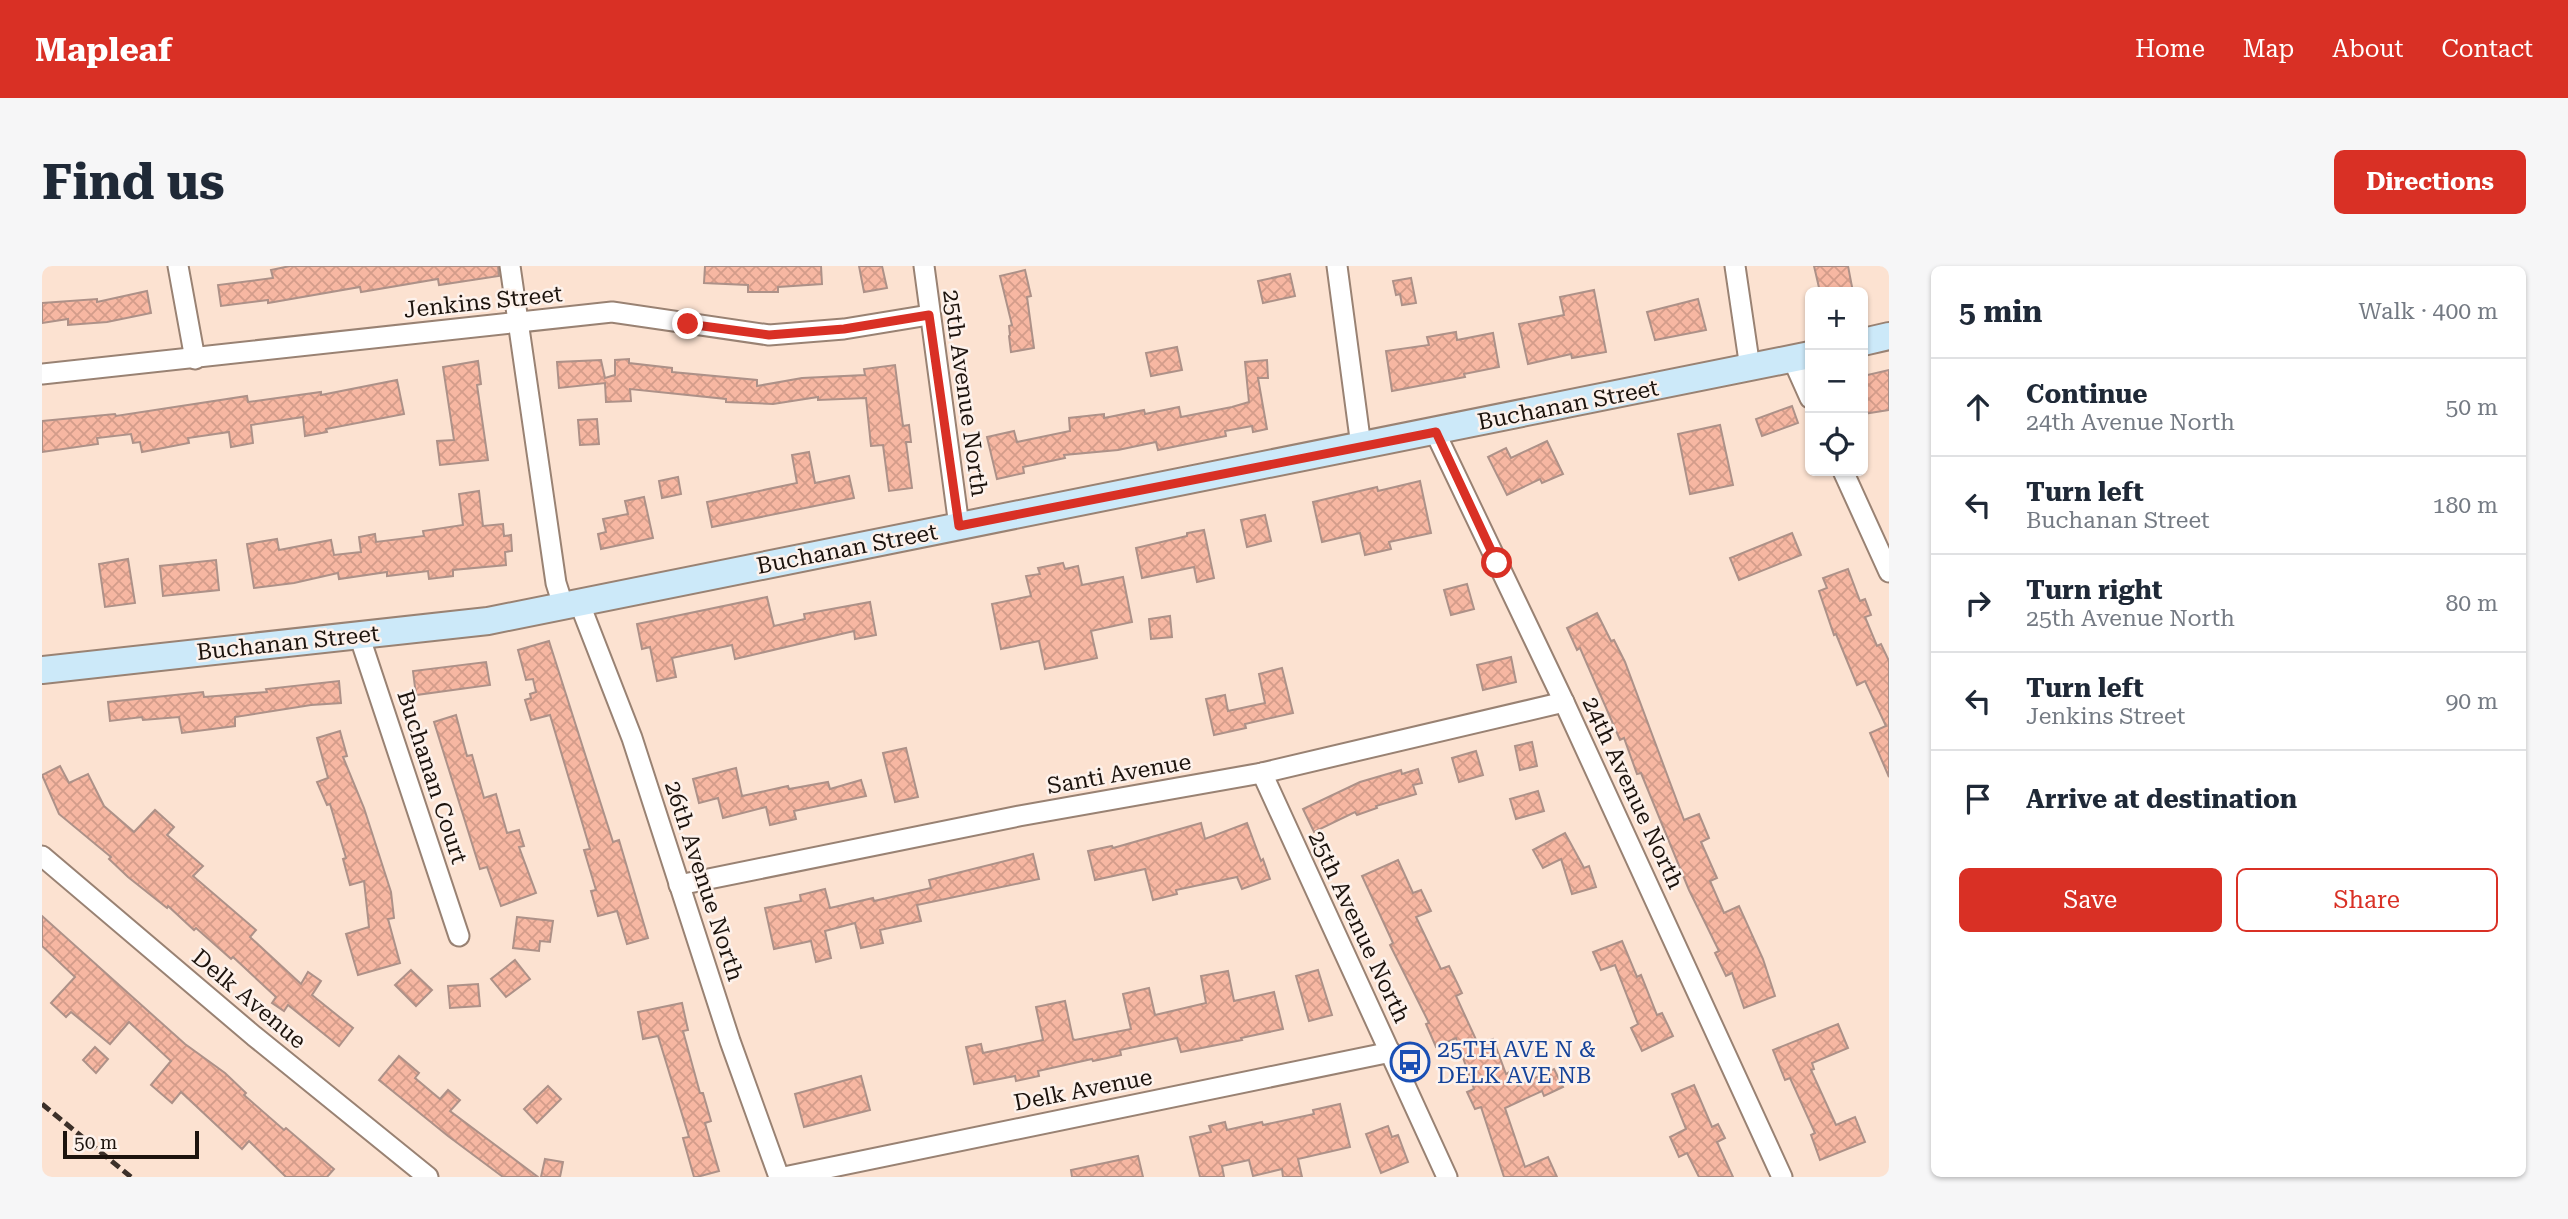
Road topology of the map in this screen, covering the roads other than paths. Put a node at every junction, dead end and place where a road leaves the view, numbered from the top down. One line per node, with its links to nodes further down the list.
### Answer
1 (178, 266): 11 (street)
2 (510, 266): 7 (street, 26th Avenue North)
3 (924, 266): 6 (street, 25th Avenue North)
4 (1337, 266): 16 (street)
5 (1735, 266): 12 (street)
6 (929, 315): 7 (street, Jenkins Street); 18 (street, 25th Avenue North)
7 (518, 323): 11 (street, Jenkins Street); 20 (street, 26th Avenue North)
8 (1889, 336): 9 (street)
9 (1868, 341)
10 (1801, 358): 12 (street, Buchanan Street); 14 (street)
11 (195, 359): 13 (street, Jenkins Street)
12 (1750, 368): 15 (street, Buchanan Street)
13 (42, 374)
14 (1805, 376)
15 (1436, 432): 16 (street, Buchanan Street); 23 (street, 24th Avenue North)
16 (1362, 446): 18 (street, Buchanan Street)
17 (1845, 476): 19 (street)
18 (959, 526): 20 (street, Buchanan Street)
19 (1889, 572)
20 (571, 604): 21 (street, Buchanan Street); 26 (street, 26th Avenue North)
21 (359, 635): 22 (street, Buchanan Street); 27 (street, Buchanan Court)
22 (42, 670)
23 (1564, 702): 24 (street, Santi Avenue); 33 (street, 24th Avenue North)
24 (1262, 773): 26 (street, Santi Avenue); 28 (street, 25th Avenue North)
25 (42, 856): 29 (street, Delk Avenue)
26 (679, 884): 30 (street, 26th Avenue North)
27 (458, 936)
28 (1391, 1052): 31 (street, Delk Avenue); 32 (street, 25th Avenue North)
29 (428, 1177)
30 (779, 1177)
31 (784, 1177)
32 (1447, 1177)
33 (1782, 1177)

